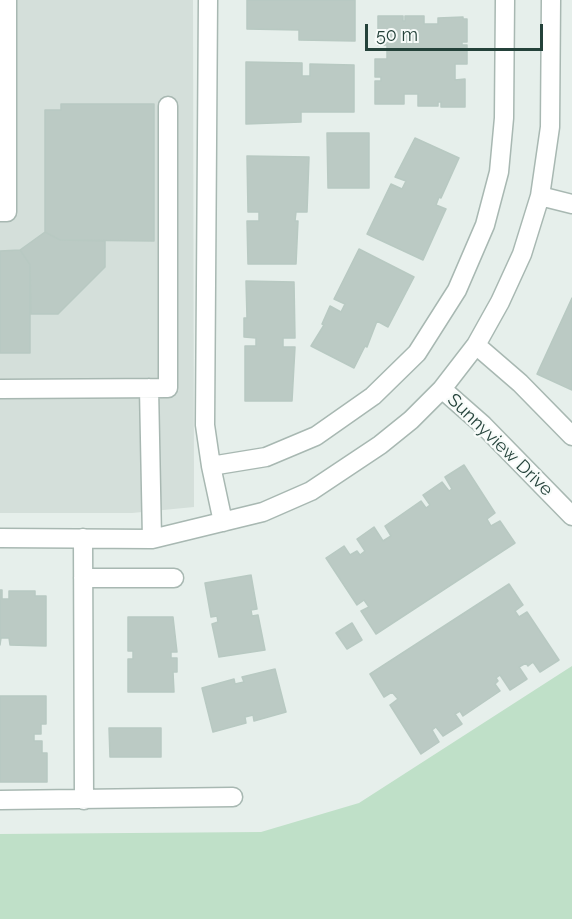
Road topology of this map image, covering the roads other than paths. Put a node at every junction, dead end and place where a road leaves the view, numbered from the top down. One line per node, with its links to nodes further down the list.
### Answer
1 (7, 0): 8 (street)
2 (208, 0): 14 (street)
3 (505, 0): 14 (street)
4 (551, 0): 6 (street, Sunnyview Drive)
5 (168, 106): 10 (street)
6 (540, 196): 7 (street); 9 (street, Sunnyview Drive)
7 (572, 204)
8 (0, 212)
9 (476, 345): 12 (street, Sunnyview Drive); 13 (street)
10 (149, 388): 11 (street); 19 (street)
11 (0, 389)
12 (442, 389): 15 (street, Sunnyview Drive); 16 (street)
13 (572, 436)
14 (211, 466): 16 (street)
15 (572, 516)
16 (223, 522): 19 (street)
17 (0, 538): 18 (street)
18 (83, 538): 19 (street); 20 (street)
19 (152, 539)
20 (83, 578): 21 (street); 24 (street)
21 (174, 578)
22 (233, 797): 24 (street)
23 (0, 800): 24 (street)
24 (84, 800)

